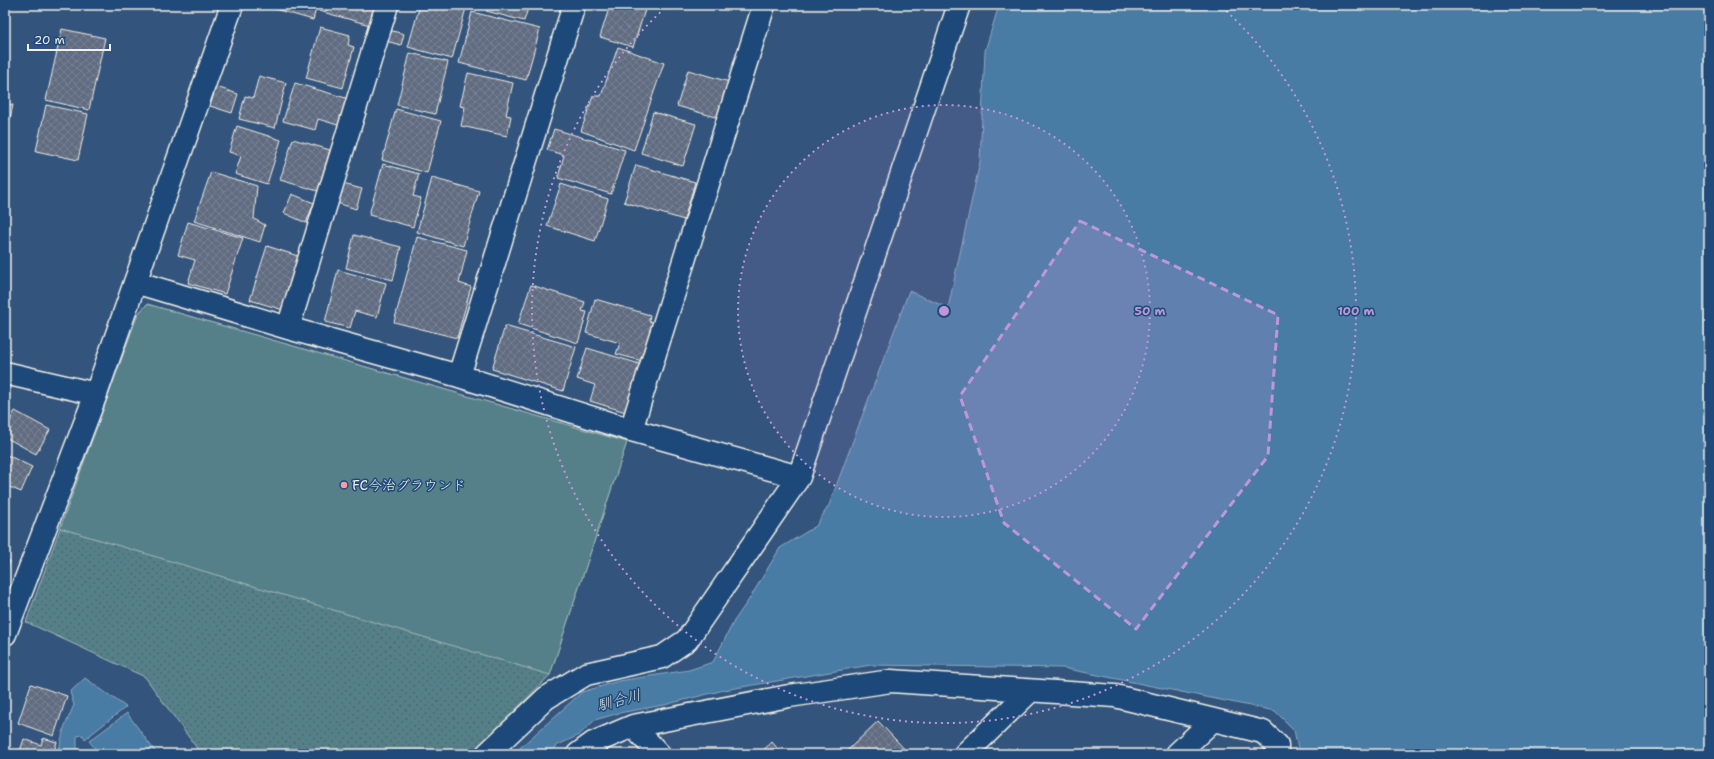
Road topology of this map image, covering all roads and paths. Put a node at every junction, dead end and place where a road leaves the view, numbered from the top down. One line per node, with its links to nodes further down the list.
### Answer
1 (232, 5): 6 (street)
2 (387, 5): 7 (street)
3 (574, 5): 9 (street)
4 (764, 5): 11 (street)
5 (959, 5): 12 (street)
6 (135, 282): 7 (street); 10 (street)
7 (288, 328): 9 (street)
8 (5, 373): 10 (street)
9 (459, 376): 11 (street)
10 (96, 394): 13 (street)
11 (631, 430): 12 (street)
12 (799, 477): 17 (street)
13 (5, 634)
14 (1030, 691): 15 (street); 16 (street); 20 (street)
15 (1213, 720): 21 (street); 22 (street)
16 (633, 726): 18 (street); 19 (street)
17 (487, 754)
18 (578, 754)
19 (659, 754)
20 (965, 754)
21 (1178, 754)
22 (1277, 754)

